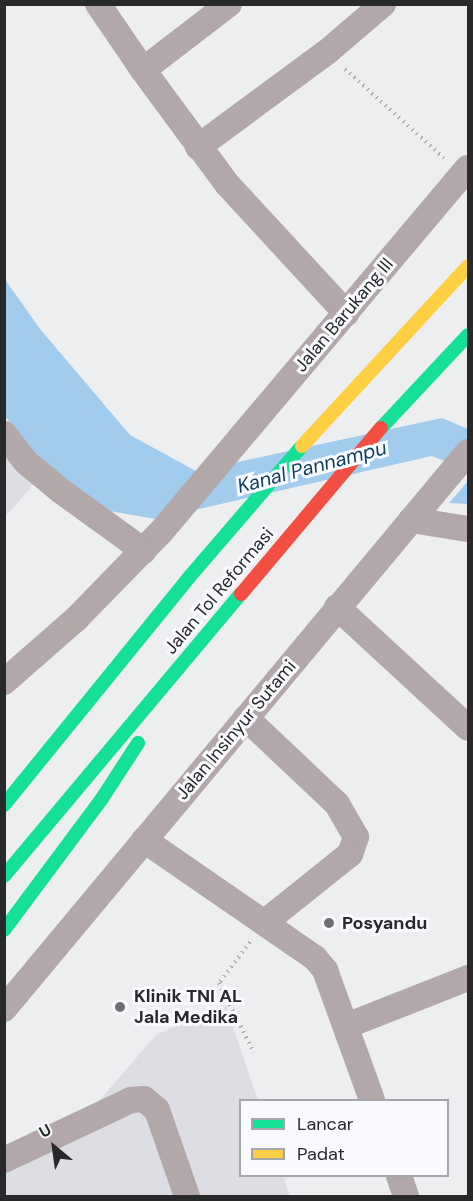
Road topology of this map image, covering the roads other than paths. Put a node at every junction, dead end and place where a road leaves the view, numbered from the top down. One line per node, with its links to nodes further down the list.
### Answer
1 (98, 4): 4 (street)
2 (229, 4): 4 (street)
3 (383, 4): 5 (street)
4 (143, 70): 5 (street)
5 (198, 147): 8 (street)
6 (466, 172): 8 (street, Jalan Barukang III)
7 (468, 266): 15 (highway, Jalan Tol Reformasi)
8 (346, 313): 14 (street, Jalan Barukang III)
9 (468, 335): 17 (highway, Jalan Tol Reformasi)
10 (4, 434): 14 (street)
11 (468, 452): 12 (street, Jalan Insinyur Sutami)
12 (416, 515): 13 (street); 16 (street, Jalan Insinyur Sutami)
13 (468, 529)
14 (144, 551): 18 (street, Jalan Barukang III)
15 (191, 575): 19 (highway); 22 (highway, Jalan Tol Reformasi)
16 (337, 607): 20 (street, Jalan Insinyur Sutami); 21 (street)
17 (221, 616): 24 (highway, Jalan Tol Reformasi); 26 (highway)
18 (4, 682)
19 (72, 698)
20 (246, 718): 23 (street, Jalan Insinyur Sutami); 25 (street)
21 (468, 728)
22 (4, 805)
23 (144, 840): 25 (street); 28 (street, Jalan Insinyur Sutami)
24 (4, 876)
25 (265, 922): 29 (street)
26 (4, 930)
27 (468, 978): 29 (street)
28 (4, 1009)
29 (346, 1026): 30 (street)
30 (371, 1099)
31 (4, 1160): 33 (street)
32 (399, 1177): 34 (street)
33 (187, 1197)
34 (406, 1197)

